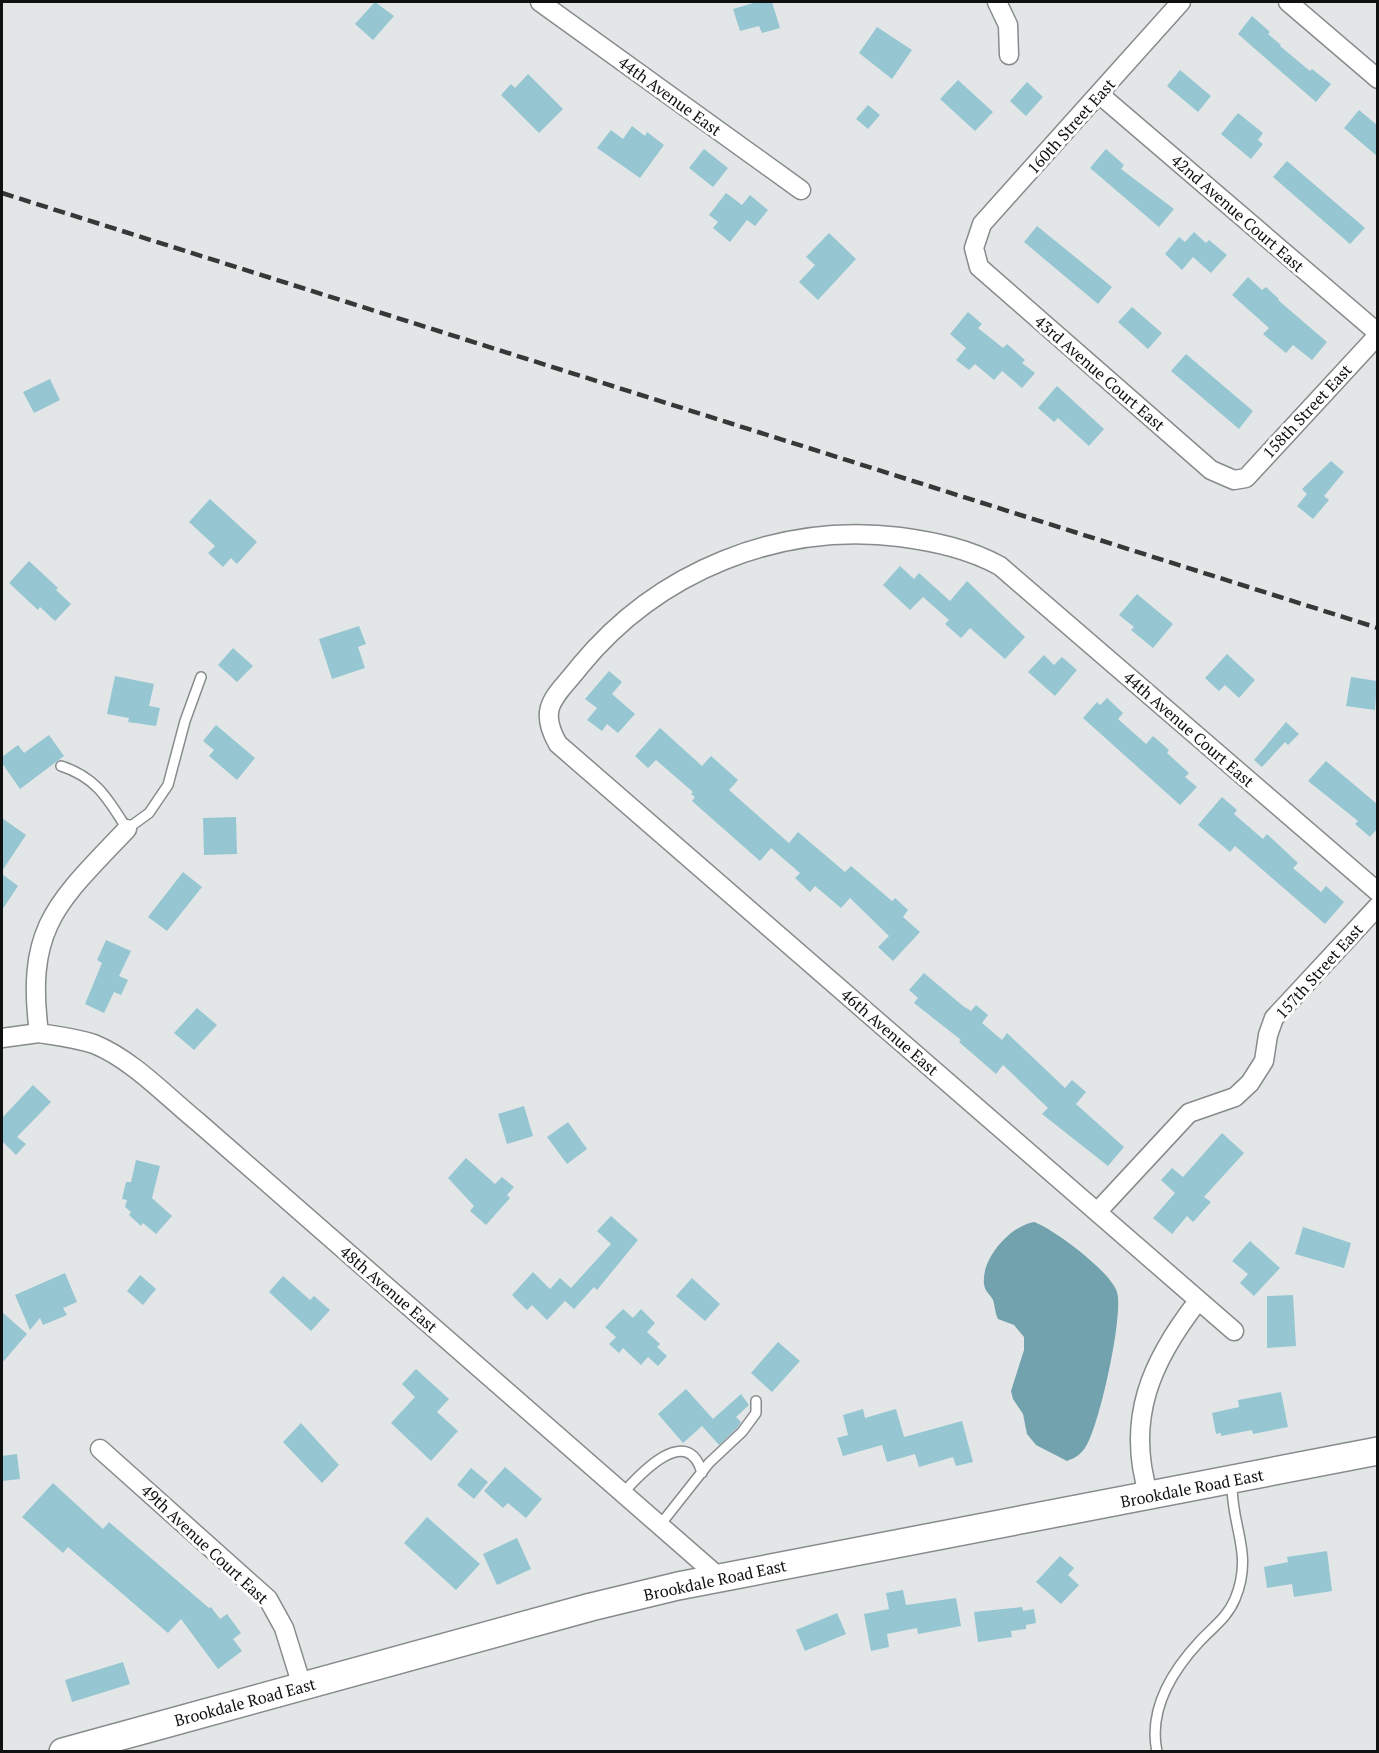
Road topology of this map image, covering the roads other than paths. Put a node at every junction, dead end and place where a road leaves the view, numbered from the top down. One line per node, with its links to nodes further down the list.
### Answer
1 (540, 2): 8 (street, 44th Avenue East)
2 (998, 2): 5 (street)
3 (1181, 2): 7 (street, 160th Street East)
4 (1288, 2): 6 (street)
5 (1009, 55)
6 (1377, 79)
7 (1099, 94): 9 (street, 160th Street East); 10 (street, 42nd Avenue Court East)
8 (801, 190)
9 (974, 256): 11 (street, 43rd Avenue Court East)
10 (1377, 334): 11 (street, 158th Street East)
11 (1234, 480)
12 (201, 677): 15 (lane)
13 (551, 730): 16 (street, 44th Avenue Court East); 20 (street, 46th Avenue East)
14 (61, 766): 15 (lane)
15 (127, 829): 18 (street)
16 (1377, 891)
17 (1377, 906): 20 (street, 157th Street East)
18 (39, 1034): 19 (street, 48th Avenue East); 28 (street, 48th Avenue East)
19 (2, 1038)
20 (1098, 1211): 21 (street, 46th Avenue East)
21 (1197, 1301): 22 (street, 46th Avenue East); 29 (street)
22 (1234, 1331)
23 (756, 1401): 26 (lane)
24 (100, 1449): 32 (street, 49th Avenue Court East)
25 (1377, 1451): 27 (main road, Brookdale Road East)
26 (702, 1473): 28 (lane); 30 (lane)
27 (1232, 1481): 29 (main road, Brookdale Road East); 34 (lane)
28 (623, 1493): 30 (street, 48th Avenue East)
29 (1149, 1496): 31 (main road, Brookdale Road East)
30 (660, 1525): 31 (street, 48th Avenue East)
31 (720, 1578): 32 (main road, Brookdale Road East)
32 (302, 1686): 33 (main road, Brookdale Road East)
33 (63, 1752)
34 (1157, 1752)

